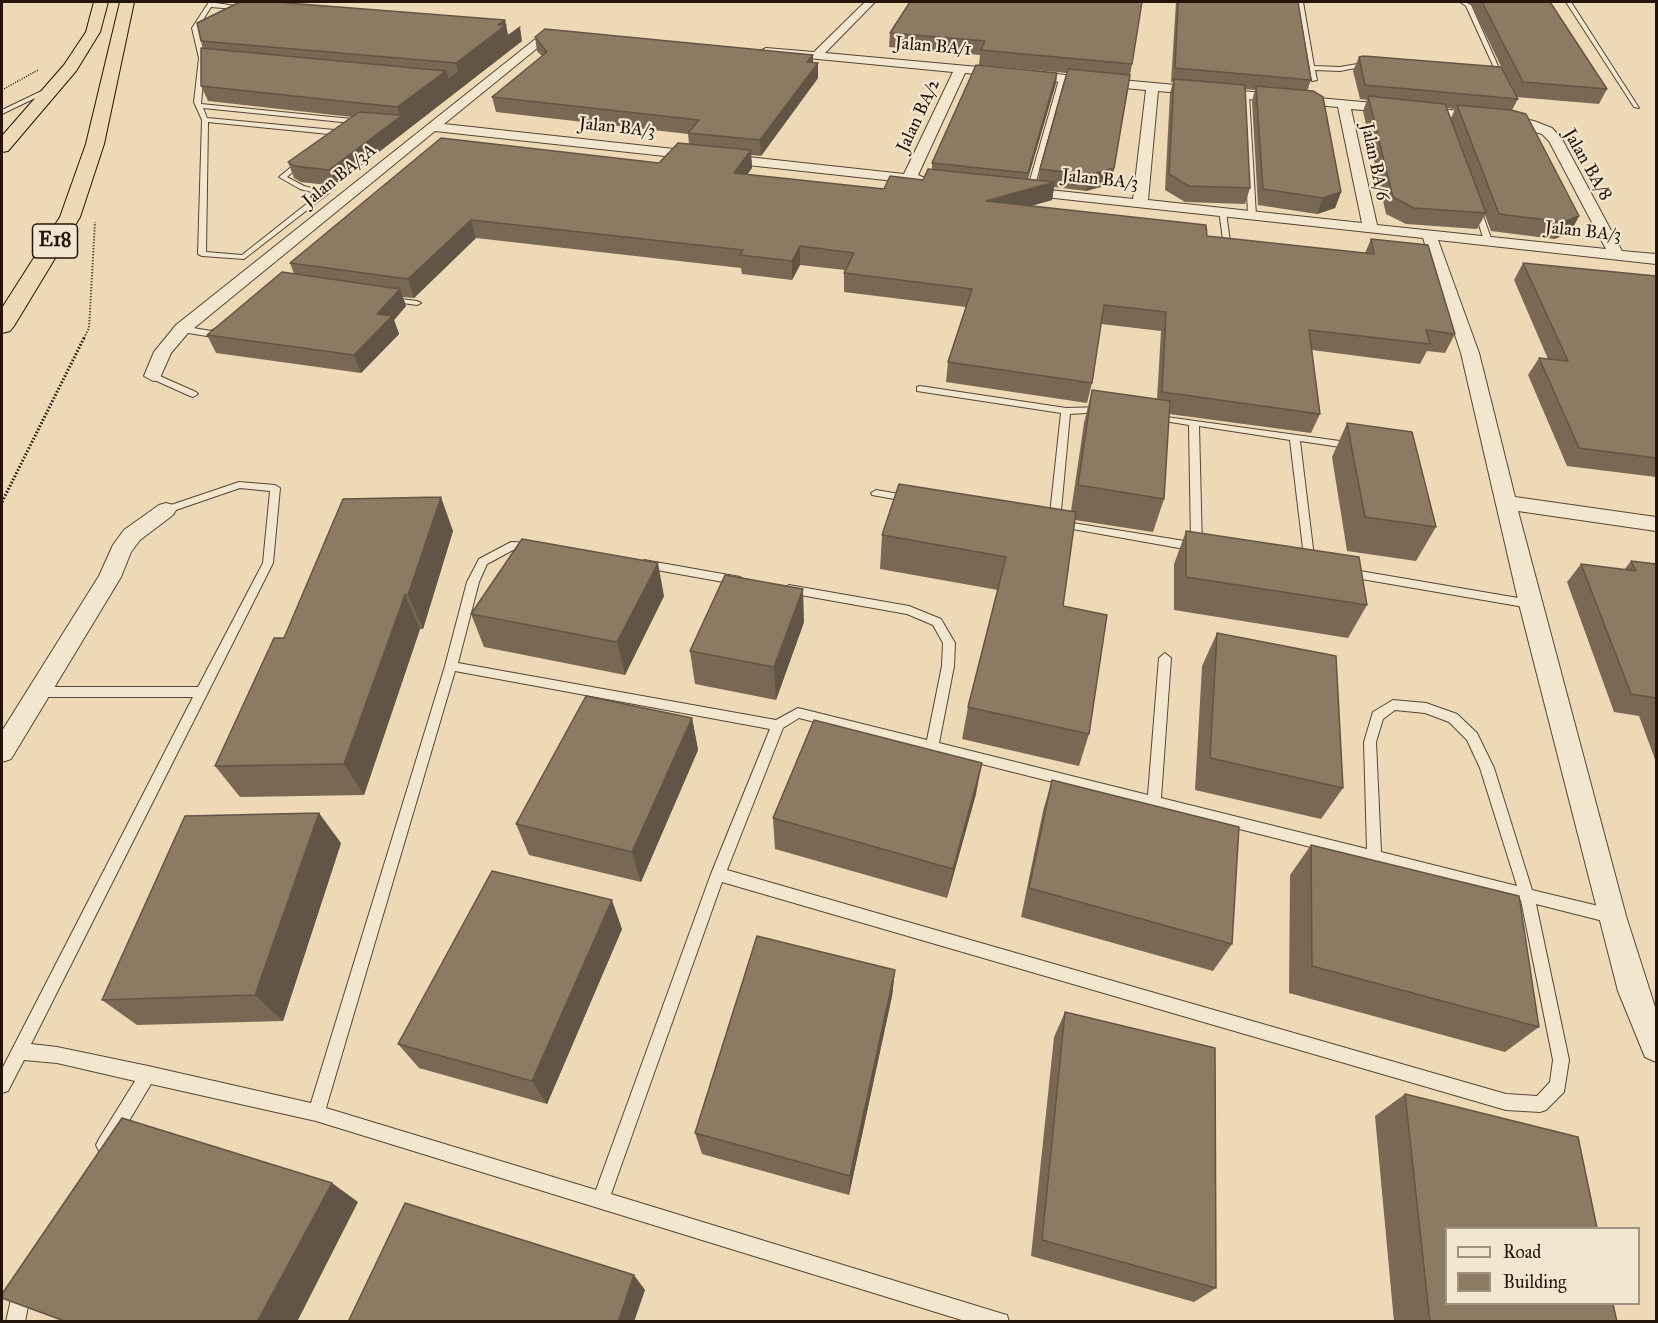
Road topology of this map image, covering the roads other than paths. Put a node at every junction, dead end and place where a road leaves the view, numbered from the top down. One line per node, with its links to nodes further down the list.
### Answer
1 (101, 2): 20 (highway)
2 (127, 2): 53 (highway, E18)
3 (870, 2): 11 (street)
4 (1300, 2): 16 (lane)
5 (1462, 2): 17 (lane)
6 (1568, 2): 25 (lane)
7 (211, 3): 8 (lane); 12 (lane)
8 (258, 9)
9 (572, 34): 30 (street, Jalan BA/3A)
10 (759, 50): 11 (street, Jalan BA/1)
11 (817, 55): 15 (street, Jalan BA/1)
12 (202, 58): 13 (lane); 24 (lane)
13 (214, 59)
14 (1372, 64): 16 (lane)
15 (961, 68): 18 (street, Jalan BA/1); 34 (street, Jalan BA/2)
16 (1312, 68): 19 (lane)
17 (1484, 74)
18 (1062, 77): 21 (street, Jalan BA/1); 37 (lane)
19 (1314, 80)
20 (56, 86): 26 (lane); 32 (highway)
21 (1152, 86): 22 (street, Jalan BA/1); 39 (street)
22 (1246, 95): 23 (street, Jalan BA/1); 41 (lane)
23 (1344, 104): 27 (street, Jalan BA/1); 42 (street, Jalan BA/6)
24 (200, 106): 28 (lane); 29 (lane)
25 (1637, 107)
26 (2, 112)
27 (1505, 119): 48 (street, Jalan BA/8)
28 (205, 120): 31 (lane); 33 (lane)
29 (369, 123)
30 (432, 127): 34 (street, Jalan BA/3); 54 (street, Jalan BA/3A)
31 (321, 146)
32 (2, 147)
33 (314, 152)
34 (909, 179): 35 (street, Jalan BA/3)
35 (942, 182)
36 (1008, 189): 37 (street, Jalan BA/3)
37 (1029, 192): 39 (street, Jalan BA/3)
38 (1473, 198): 46 (lane)
39 (1140, 204): 40 (street, Jalan BA/3)
40 (1222, 212): 41 (street, Jalan BA/3); 45 (lane)
41 (1252, 216): 42 (street, Jalan BA/3)
42 (1370, 228): 43 (street, Jalan BA/3)
43 (1429, 235): 46 (street, Jalan BA/3); 66 (street)
44 (1216, 239): 45 (lane)
45 (1227, 240): 47 (lane)
46 (1488, 241): 48 (street, Jalan BA/3)
47 (1236, 242)
48 (1617, 255): 49 (street, Jalan BA/3)
49 (1656, 259)
50 (383, 298): 51 (lane)
51 (417, 303)
52 (231, 321): 54 (lane)
53 (2, 326)
54 (182, 329): 55 (street, Jalan BA/3A)
55 (153, 375): 57 (lane)
56 (920, 389): 58 (lane)
57 (193, 394)
58 (1066, 411): 59 (lane); 61 (lane)
59 (1112, 411)
60 (1147, 416): 61 (lane)
61 (1194, 423): 62 (lane)
62 (1295, 438): 63 (lane); 73 (lane)
63 (1364, 448)
64 (876, 493): 65 (lane)
65 (920, 500)
66 (1506, 503): 68 (street); 73 (street)
67 (166, 510): 76 (street); 77 (lane)
68 (1656, 524)
69 (545, 547): 75 (lane)
70 (627, 561): 71 (lane)
71 (756, 584)
72 (780, 588): 79 (lane)
73 (1530, 604): 85 (street)
74 (1165, 658): 81 (lane)
75 (451, 666): 78 (lane); 90 (lane)
76 (41, 692): 77 (lane); 80 (street)
77 (204, 692): 87 (lane)
78 (778, 725): 79 (lane); 83 (lane)
79 (932, 746): 81 (lane)
80 (2, 752)
81 (1154, 801): 82 (lane)
82 (1374, 855): 84 (lane); 84 (lane)
83 (718, 874): 84 (lane); 92 (lane)
84 (1527, 896): 85 (lane)
85 (1611, 916): 86 (street)
86 (1656, 1046)
87 (19, 1051): 88 (lane); 89 (lane)
88 (148, 1074): 90 (lane); 91 (lane)
89 (2, 1085)
90 (316, 1113): 92 (lane)
91 (99, 1155)
92 (601, 1199): 95 (lane)
93 (25, 1276): 94 (lane)
94 (15, 1322)
95 (1000, 1322)

